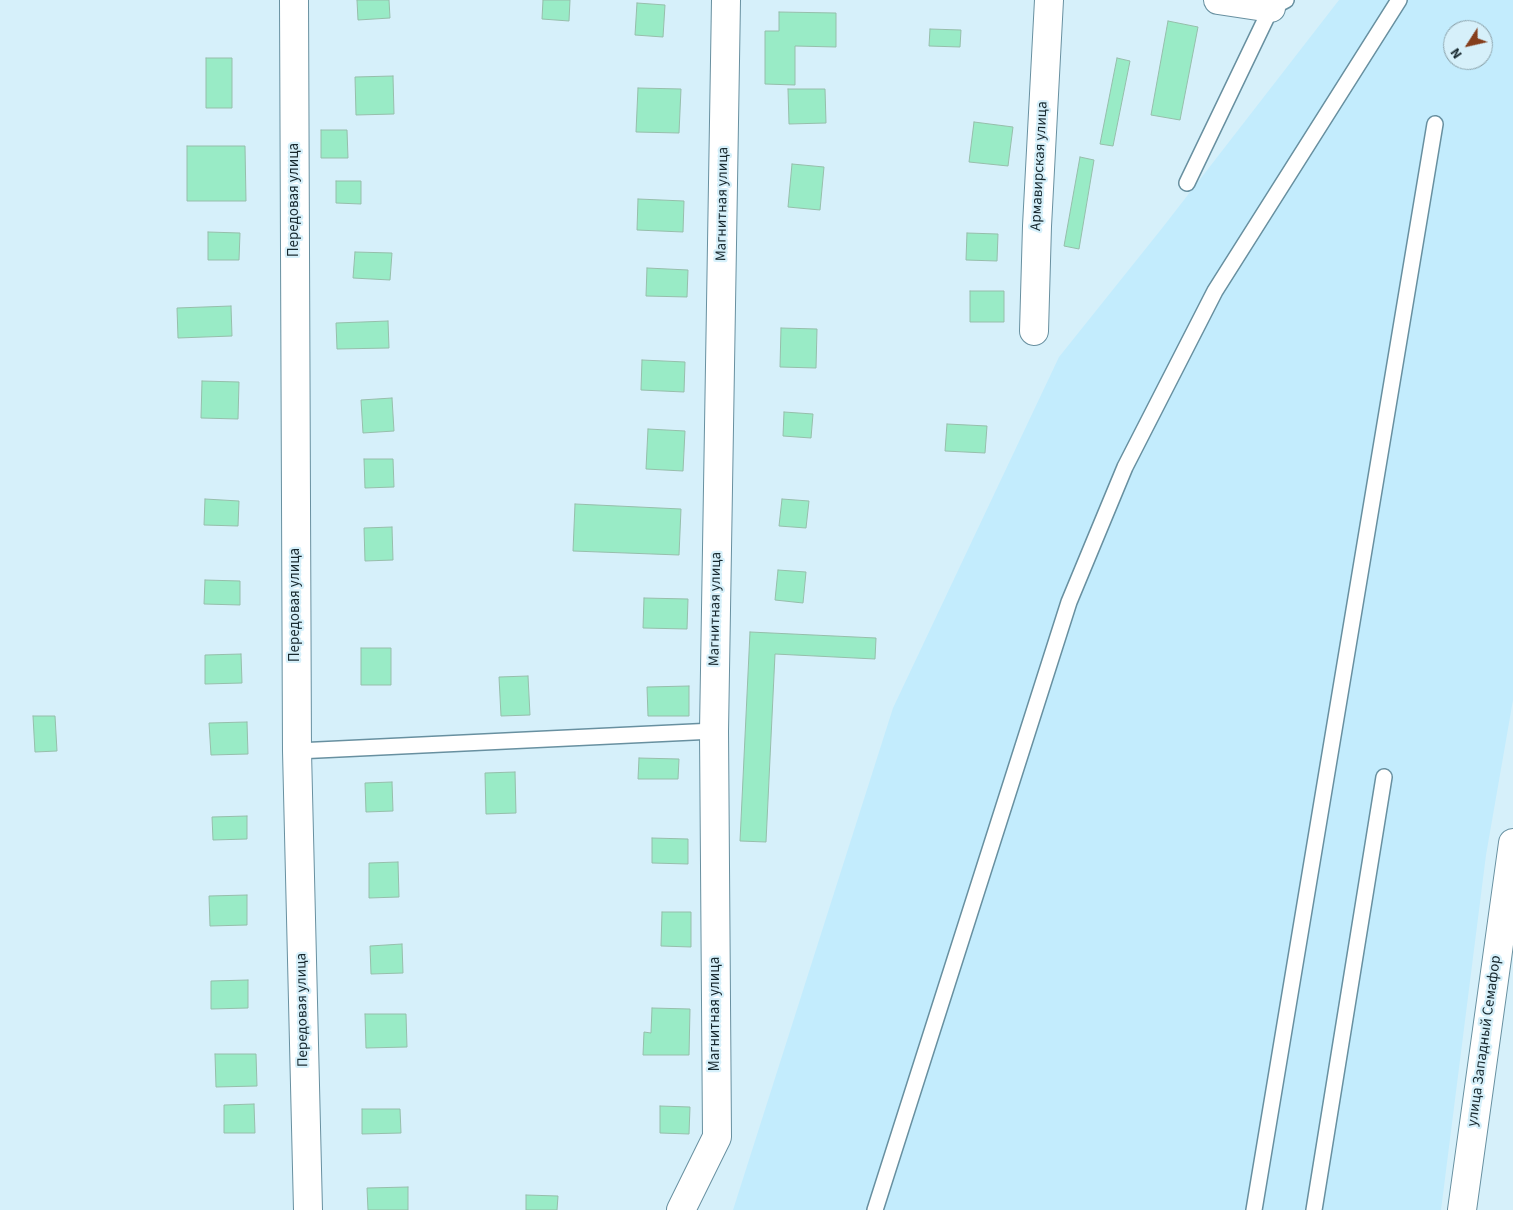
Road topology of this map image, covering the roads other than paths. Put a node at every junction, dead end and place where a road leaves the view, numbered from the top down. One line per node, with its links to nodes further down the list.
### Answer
1 (294, 0): 11 (street, Передовая улица)
2 (726, 0): 10 (street, Магнитная улица)
3 (1049, 0): 9 (street, Армавирская улица)
4 (1218, 0): 6 (street)
5 (1399, 0): 16 (lane)
6 (1279, 4): 8 (lane)
7 (1435, 124): 17 (lane)
8 (1187, 183)
9 (1034, 331)
10 (714, 732): 11 (lane); 15 (street, Магнитная улица)
11 (297, 751): 14 (street, Передовая улица)
12 (1384, 777): 18 (lane)
13 (1513, 843): 19 (street, улица Западный Семафор)
14 (308, 1210)
15 (682, 1210)
16 (875, 1210)
17 (1254, 1210)
18 (1314, 1210)
19 (1462, 1210)

